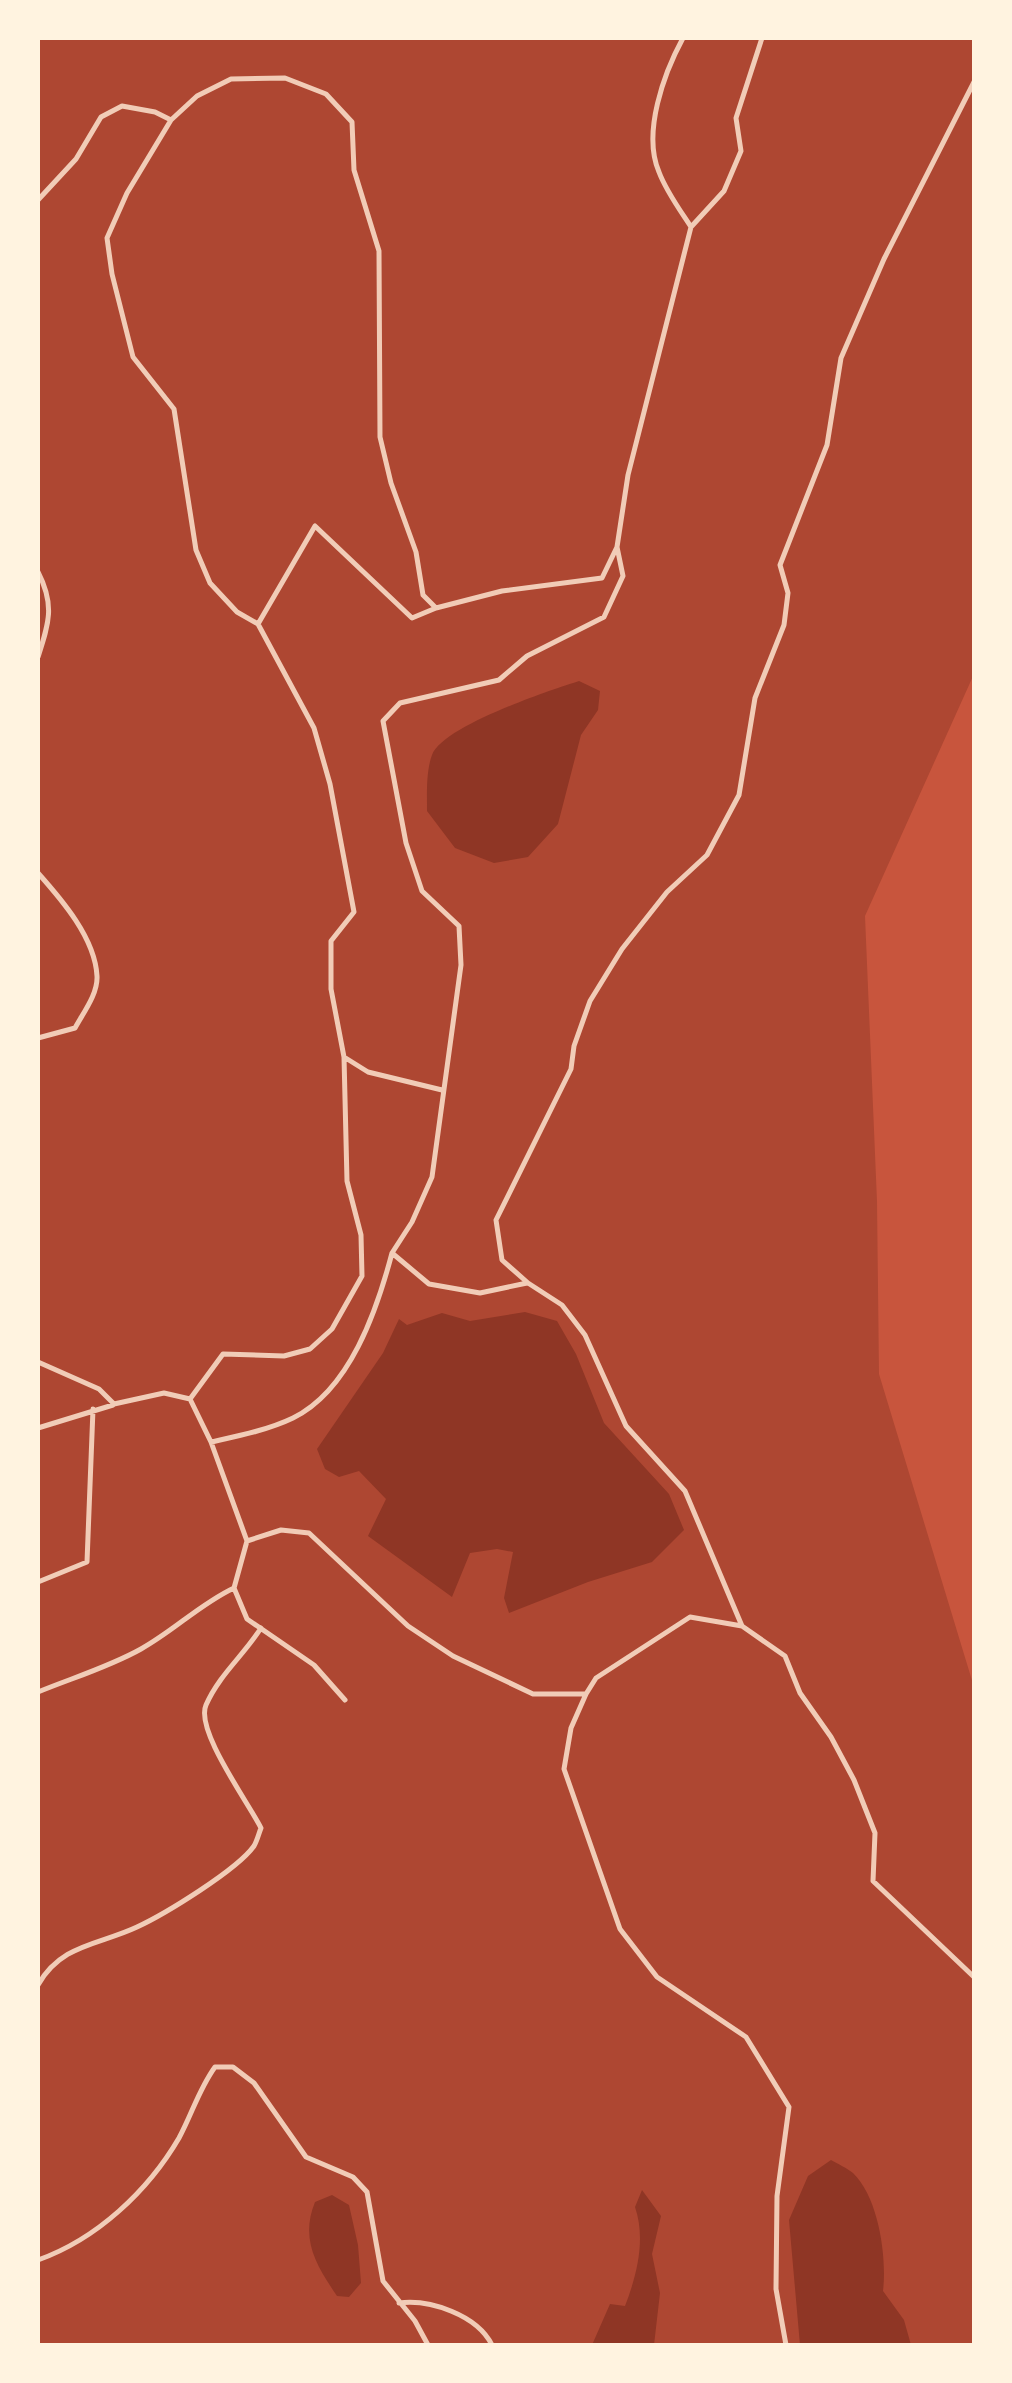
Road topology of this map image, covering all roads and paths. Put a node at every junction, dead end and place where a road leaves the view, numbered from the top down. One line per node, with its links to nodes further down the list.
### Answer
1 (683, 38): 6 (lane)
2 (762, 38): 6 (lane)
3 (974, 82): 17 (lane)
4 (171, 120): 5 (lane); 9 (lane); 10 (lane)
5 (38, 200)
6 (691, 227): 7 (lane)
7 (617, 547): 9 (lane); 15 (lane)
8 (38, 572): 11 (lane)
9 (436, 608): 10 (lane)
10 (258, 624): 14 (lane)
11 (38, 657)
12 (38, 873): 13 (lane)
13 (38, 1038)
14 (344, 1057): 15 (lane); 19 (lane)
15 (442, 1090): 16 (lane)
16 (392, 1253): 17 (lane); 23 (lane)
17 (528, 1283): 27 (lane)
18 (38, 1362): 20 (lane)
19 (190, 1399): 20 (lane); 23 (lane)
20 (114, 1404): 21 (lane)
21 (93, 1409): 22 (lane); 25 (lane)
22 (38, 1428)
23 (211, 1442): 24 (lane)
24 (247, 1541): 26 (lane); 30 (lane)
25 (38, 1582)
26 (234, 1588): 28 (lane); 29 (lane)
27 (742, 1626): 30 (lane); 32 (lane)
28 (261, 1628): 31 (lane); 33 (lane)
29 (38, 1692)
30 (586, 1694): 38 (lane)
31 (345, 1700)
32 (974, 1977)
33 (38, 1985)
34 (38, 2260): 35 (lane)
35 (399, 2303): 36 (lane); 37 (lane)
36 (428, 2345)
37 (492, 2345)
38 (786, 2345)

